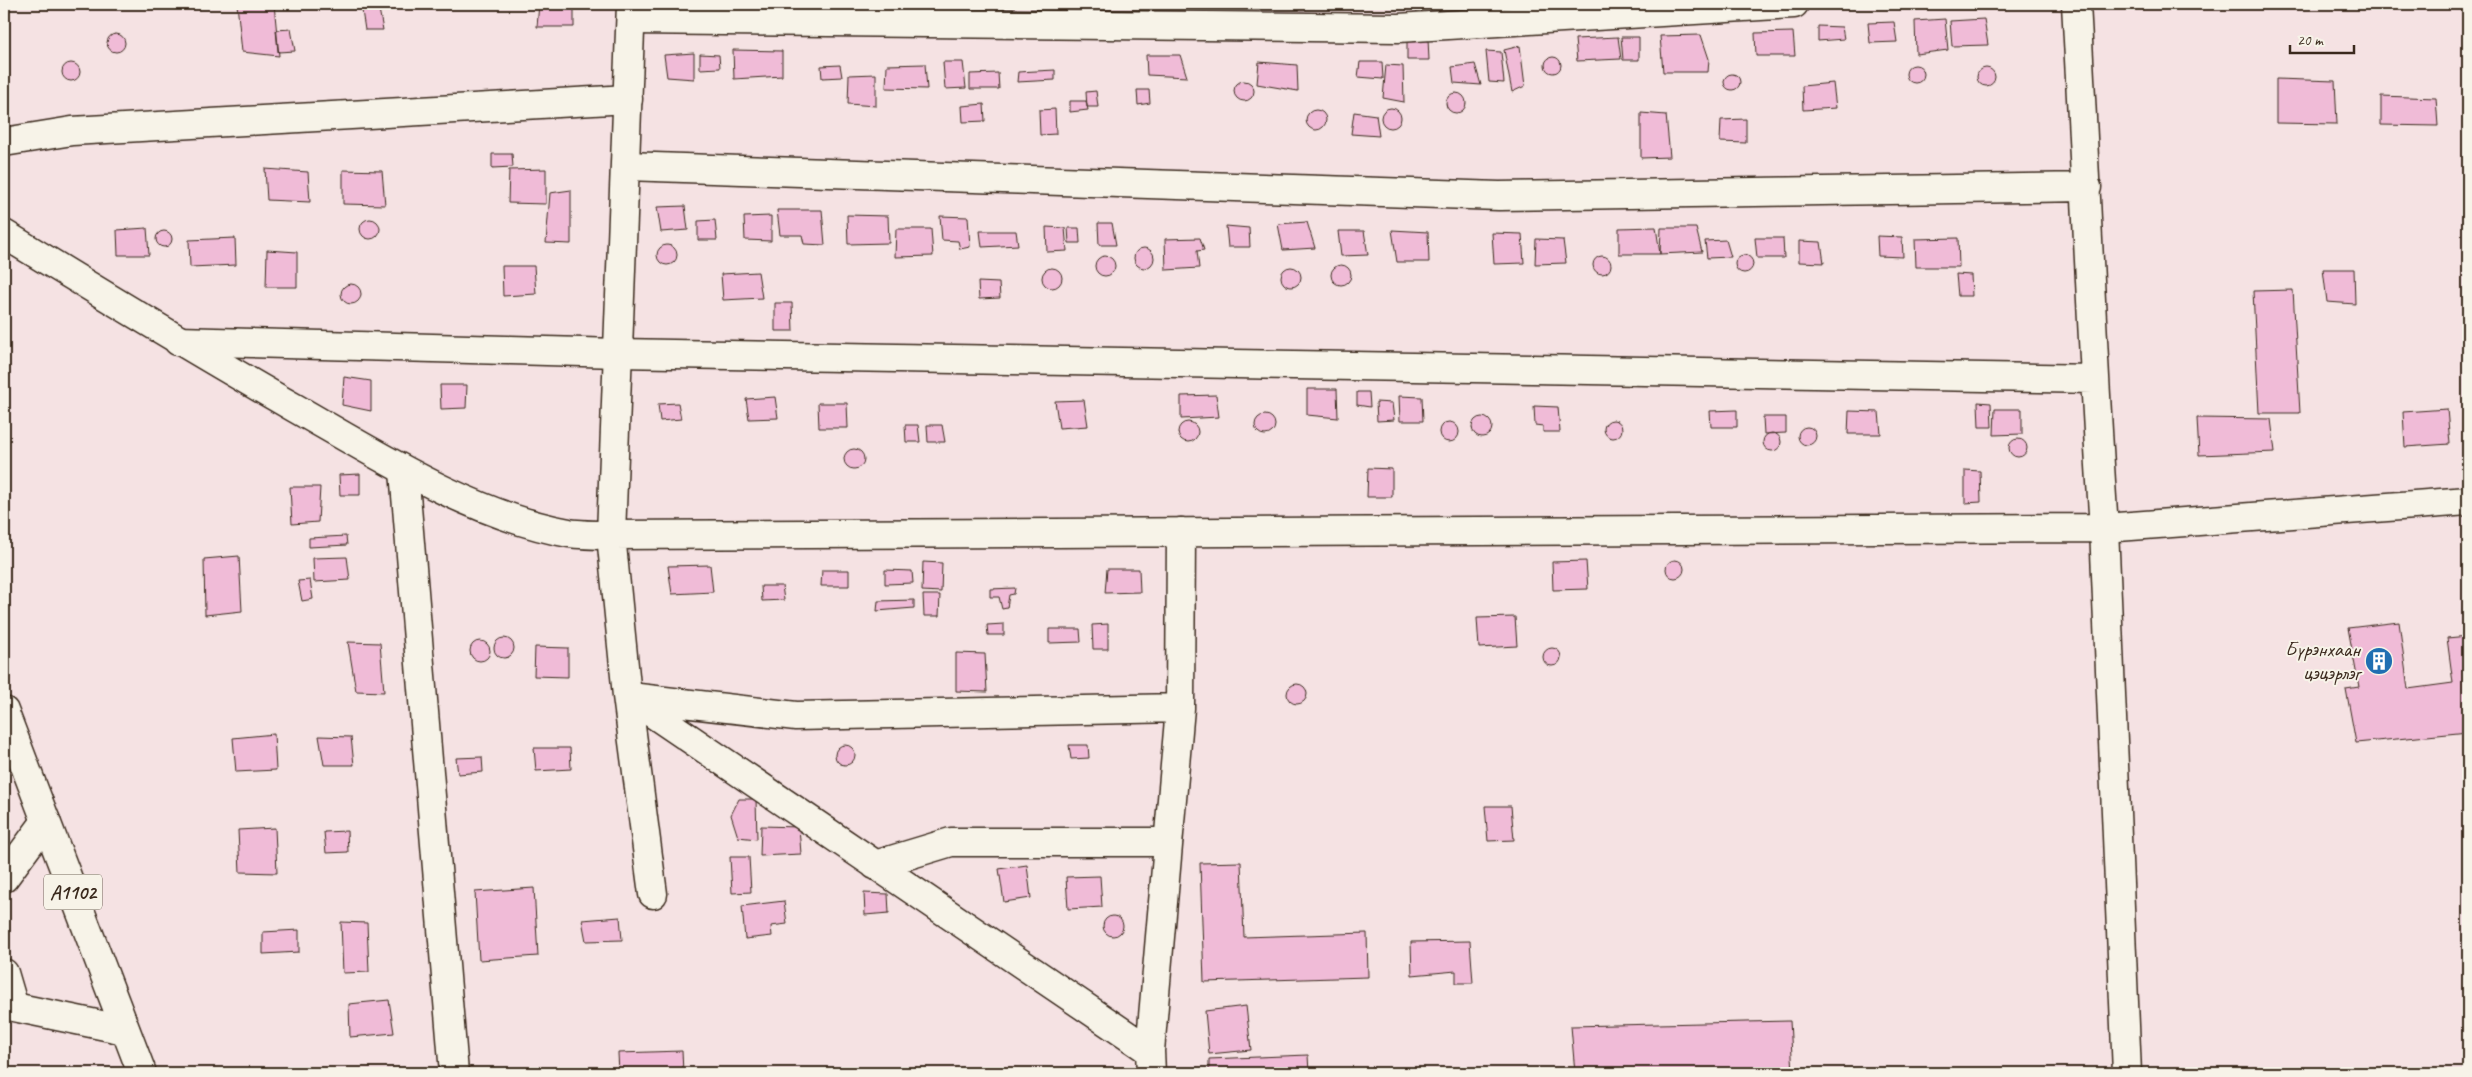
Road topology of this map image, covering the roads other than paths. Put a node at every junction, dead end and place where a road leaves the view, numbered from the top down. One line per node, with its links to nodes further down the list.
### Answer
1 (1794, 4): 3 (street)
2 (2076, 4): 7 (street)
3 (631, 12): 4 (street)
4 (628, 99): 5 (street); 6 (street)
5 (4, 142)
6 (626, 166): 7 (street); 10 (street)
7 (2087, 187): 11 (street)
8 (4, 234): 9 (street)
9 (178, 342): 10 (street); 12 (street)
10 (618, 353): 11 (street); 16 (street)
11 (2093, 379): 14 (street)
12 (404, 471): 16 (street); 31 (street)
13 (2468, 501): 14 (street)
14 (2104, 528): 15 (street); 29 (street)
15 (1181, 532): 16 (street); 18 (street)
16 (610, 536): 17 (street)
17 (626, 696): 18 (street); 23 (street); 25 (street)
18 (1180, 708): 22 (street)
19 (4, 711): 20 (street, A1102)
20 (10, 747): 21 (street, A1102)
21 (46, 821): 24 (street); 27 (street, A1102)
22 (1168, 842): 23 (street); 28 (street)
23 (875, 864): 28 (street)
24 (4, 878)
25 (653, 894)
26 (4, 973): 27 (street)
27 (125, 1030): 30 (street, A1102)
28 (1150, 1062)
29 (2127, 1072)
30 (142, 1073)
31 (454, 1073)

